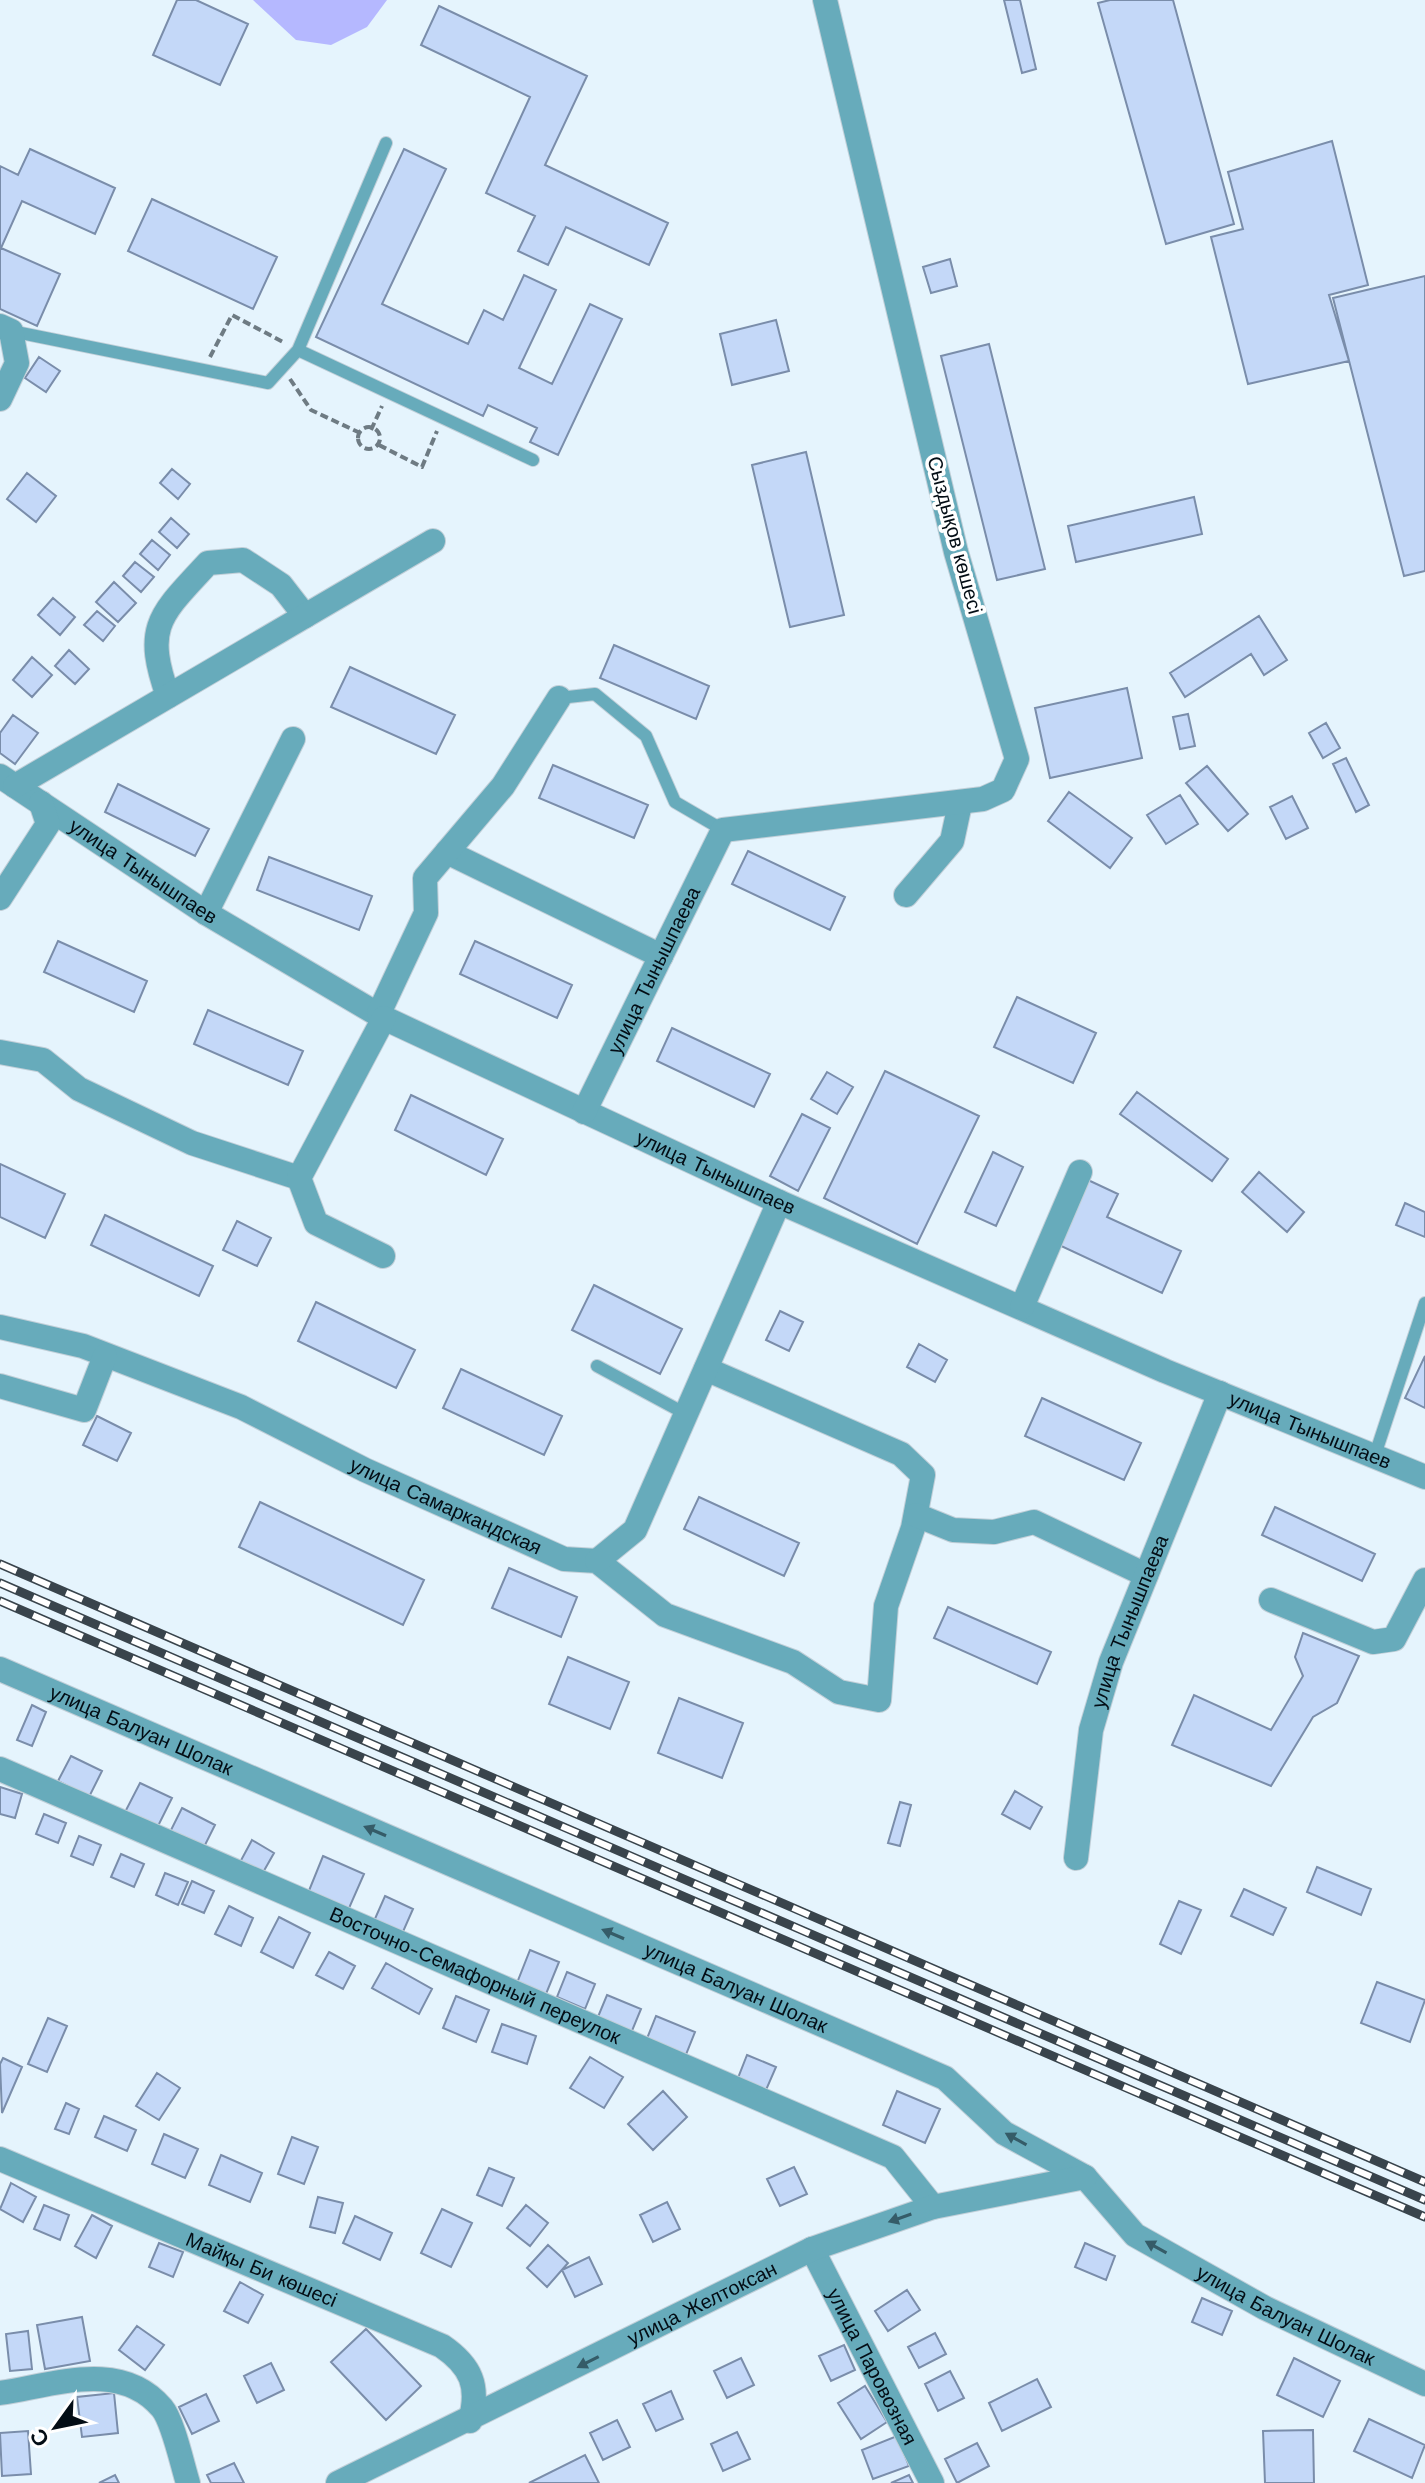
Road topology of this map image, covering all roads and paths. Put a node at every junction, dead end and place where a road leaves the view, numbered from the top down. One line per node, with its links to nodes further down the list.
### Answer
1 (825, 0): 21 (street, Сыздықов көшесі)
2 (386, 143): 4 (lane)
3 (6, 329): 5 (lane); 8 (street)
4 (298, 350): 5 (path); 6 (lane); 7 (lane)
5 (204, 370): 6 (lane)
6 (283, 370): 11 (path)
7 (388, 392): 9 (lane); 10 (path)
8 (0, 399)
9 (442, 418): 12 (path); 13 (lane)
10 (371, 430): 11 (path); 12 (path)
11 (358, 432): 12 (path)
12 (379, 445)
13 (533, 460)
14 (433, 541): 15 (street)
15 (305, 616): 16 (street); 16 (street)
16 (168, 696): 19 (street)
17 (559, 698): 22 (lane); 23 (street)
18 (293, 739): 26 (street)
19 (8, 781): 20 (street, улица Тынышпаев)
20 (41, 803): 25 (street); 26 (street, улица Тынышпаев)
21 (960, 804): 22 (street, Сыздықов көшесі); 24 (street)
22 (723, 830): 27 (street, улица Тынышпаева)
23 (447, 852): 27 (street); 28 (street)
24 (906, 895)
25 (0, 898)
26 (206, 913): 28 (street, улица Тынышпаев)
27 (661, 956): 30 (street, улица Тынышпаева)
28 (381, 1016): 30 (street, улица Тынышпаев); 32 (street)
29 (0, 1052): 32 (street)
30 (584, 1112): 33 (street, улица Тынышпаев)
31 (1080, 1172): 36 (street)
32 (299, 1178): 34 (street)
33 (779, 1202): 36 (street, улица Тынышпаев); 40 (street)
34 (383, 1256)
35 (1425, 1303): 44 (lane)
36 (1022, 1307): 42 (street, улица Тынышпаев)
37 (0, 1327): 38 (street, улица Самаркандская)
38 (105, 1356): 41 (street); 47 (street, улица Самаркандская)
39 (597, 1366): 43 (lane)
40 (706, 1369): 43 (street); 46 (street)
41 (0, 1386)
42 (1220, 1393): 44 (street, улица Тынышпаев); 48 (street, улица Тынышпаева)
43 (686, 1414): 47 (street)
44 (1374, 1458): 45 (street, улица Тынышпаев)
45 (1425, 1477)
46 (916, 1515): 47 (street); 48 (street)
47 (597, 1561)
48 (1146, 1575): 53 (street, улица Тынышпаева)
49 (1425, 1580): 50 (street)
50 (1271, 1600)
51 (0, 1669): 55 (street, улица Балуан Шолак, one-way to 51)
52 (0, 1769): 56 (street, Восточно-Семафорный переулок)
53 (1076, 1858)
54 (0, 2159): 60 (street, Майқы Би көшесі)
55 (1085, 2177): 56 (street, улица Желтоксан); 58 (street, улица Балуан Шолак, one-way to 55)
56 (933, 2207): 57 (street, улица Желтоксан, one-way to 57)
57 (812, 2249): 60 (street, улица Желтоксан, one-way to 60); 63 (street, улица Паровозная)
58 (1425, 2384)
59 (0, 2393): 61 (street)
60 (470, 2421): 62 (street, улица Желтоксан)
61 (188, 2483)
62 (338, 2483)
63 (932, 2483)

